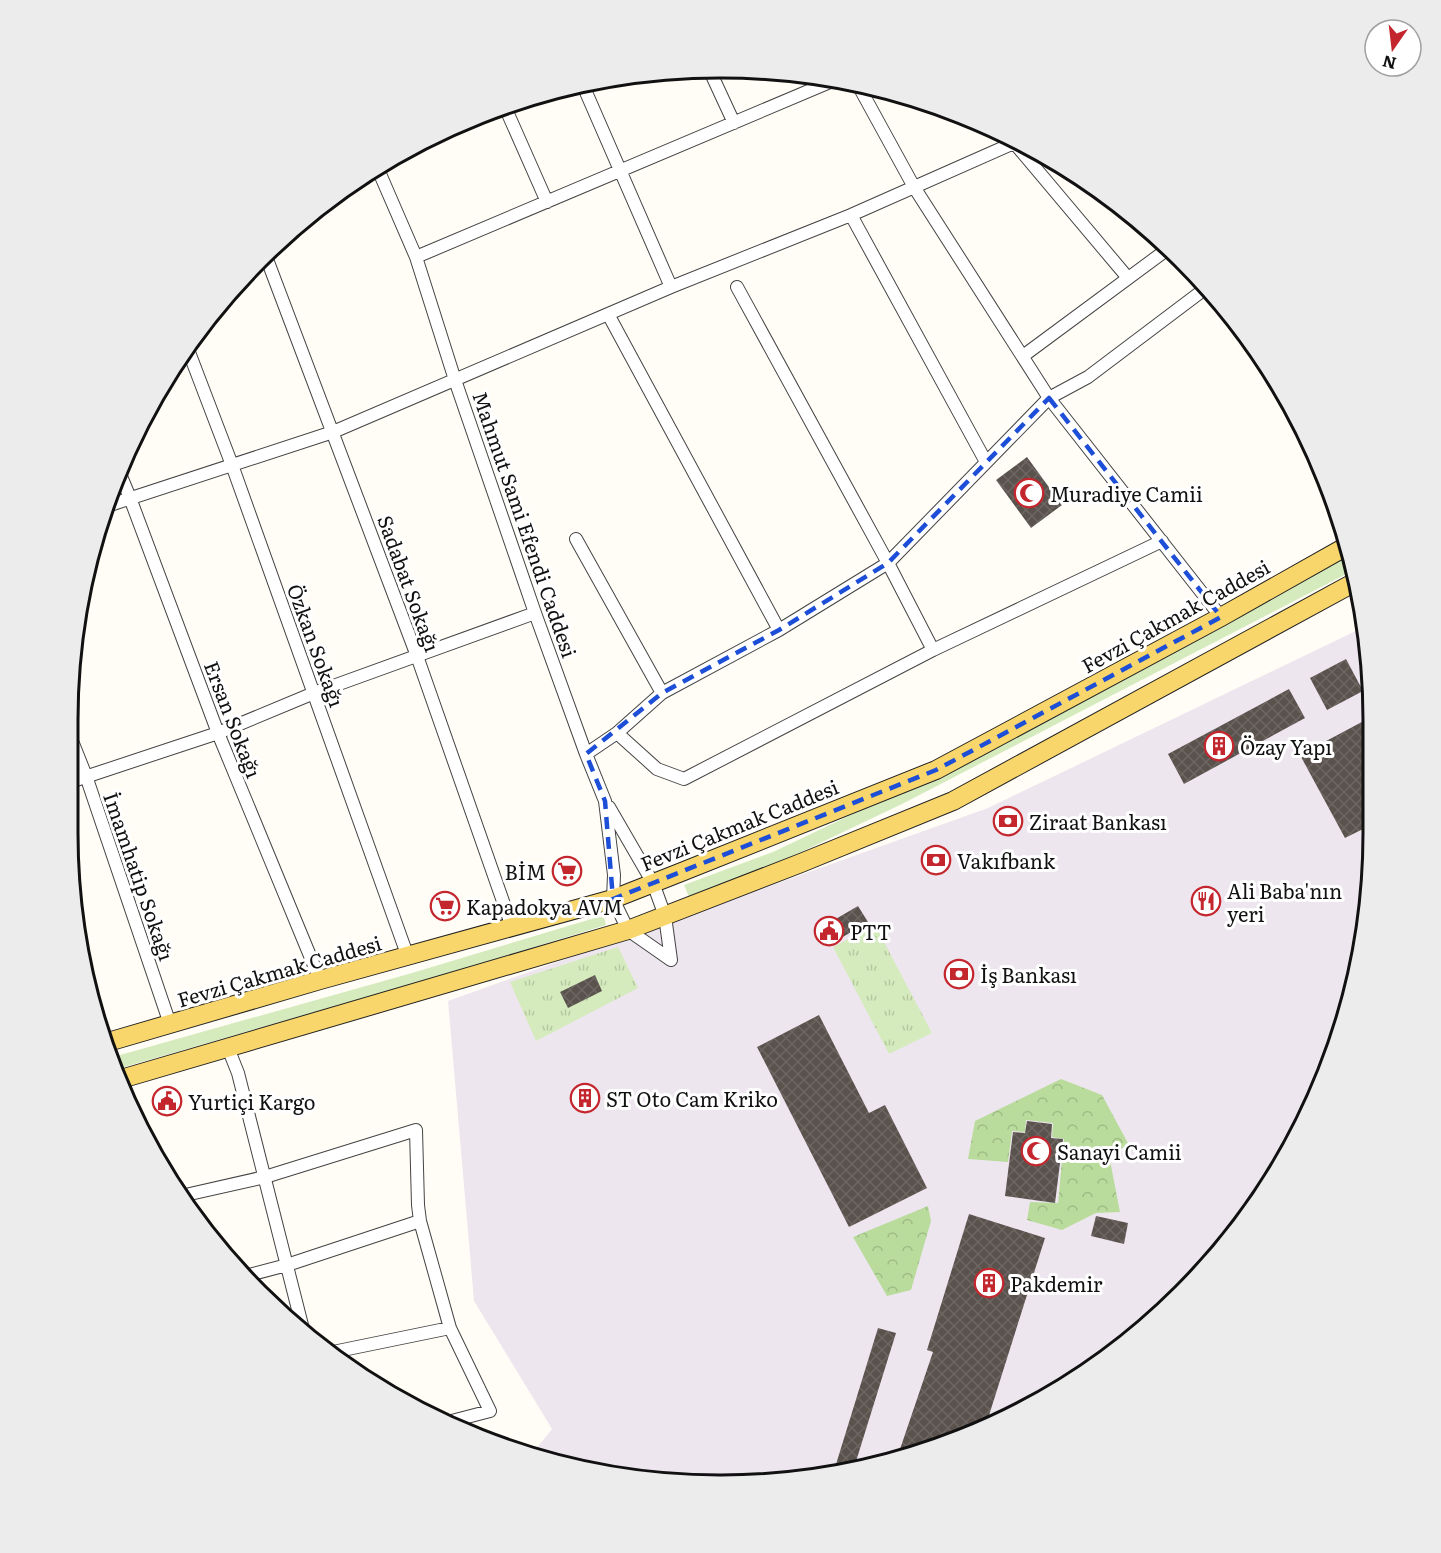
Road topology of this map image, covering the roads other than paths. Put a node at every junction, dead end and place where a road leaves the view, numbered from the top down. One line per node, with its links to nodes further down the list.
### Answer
1 (713, 78): 6 (street)
2 (821, 86): 6 (street)
3 (586, 92): 9 (street)
4 (863, 94): 11 (street)
5 (508, 114): 12 (street)
6 (734, 123): 9 (street)
7 (1006, 145): 11 (street)
8 (1026, 155): 17 (street)
9 (620, 172): 12 (street); 18 (street)
10 (381, 176): 15 (street, Mahmut Sami Efendi Caddesi)
11 (914, 187): 13 (street); 22 (street)
12 (547, 202): 15 (street)
13 (851, 215): 18 (street); 27 (street)
14 (1162, 253): 17 (street)
15 (416, 257): 24 (street, Mahmut Sami Efendi Caddesi)
16 (269, 264): 26 (street, Sadabat Sokağı)
17 (1128, 278): 22 (street)
18 (671, 287): 21 (street)
19 (737, 287): 35 (street)
20 (1200, 293): 25 (street)
21 (608, 314): 24 (street); 39 (street)
22 (1023, 356): 25 (street)
23 (191, 357): 28 (street, Özkan Sokağı)
24 (455, 380): 26 (street); 37 (street, Mahmut Sami Efendi Caddesi)
25 (1049, 398): 27 (street); 33 (street)
26 (333, 432): 28 (street); 41 (street, Sadabat Sokağı)
27 (986, 462): 35 (street)
28 (232, 465): 30 (street); 42 (street, Özkan Sokağı)
29 (124, 483): 30 (street, Ersan Sokağı)
30 (130, 498): 31 (street); 44 (street, Ersan Sokağı)
31 (116, 503)
32 (576, 539): 43 (street)
33 (1162, 542): 38 (street); 40 (street)
34 (1340, 550): 38 (main road, Fevzi Çakmak Caddesi)
35 (888, 563): 39 (street); 40 (street)
36 (1349, 586): 53 (main road)
37 (536, 613): 41 (street); 46 (street, Mahmut Sami Efendi Caddesi)
38 (1221, 617): 51 (main road, Fevzi Çakmak Caddesi)
39 (779, 630): 43 (street)
40 (933, 651): 45 (street)
41 (417, 656): 42 (street); 54 (street, Sadabat Sokağı)
42 (314, 693): 44 (street); 56 (street, Özkan Sokağı)
43 (662, 693): 45 (street)
44 (218, 733): 48 (street); 57 (street, Ersan Sokağı)
45 (617, 733): 46 (street)
46 (586, 754): 50 (street, Mahmut Sami Efendi Caddesi)
47 (78, 756): 48 (street, İmamhatip Sokağı)
48 (86, 776): 49 (street); 58 (street, İmamhatip Sokağı)
49 (78, 779)
50 (605, 801): 51 (street); 52 (street, Mahmut Sami Efendi Caddesi)
51 (653, 883): 52 (main road, Fevzi Çakmak Caddesi); 53 (street)
52 (613, 899): 54 (main road, Fevzi Çakmak Caddesi); 55 (street)
53 (665, 916): 55 (main road); 55 (street)
54 (512, 927): 56 (main road, Fevzi Çakmak Caddesi)
55 (628, 930): 60 (main road)
56 (408, 957): 57 (main road, Fevzi Çakmak Caddesi)
57 (320, 980): 58 (main road, Fevzi Çakmak Caddesi)
58 (170, 1024): 59 (main road, Fevzi Çakmak Caddesi)
59 (113, 1041)
60 (228, 1048): 61 (main road); 62 (street)
61 (127, 1077)
62 (265, 1177): 63 (street); 64 (street); 65 (street)
63 (190, 1194)
64 (420, 1221): 65 (street); 68 (street)
65 (287, 1265): 66 (street); 67 (street)
66 (254, 1274)
67 (300, 1319)
68 (450, 1328): 69 (street); 70 (street)
69 (341, 1350)
70 (459, 1419)

